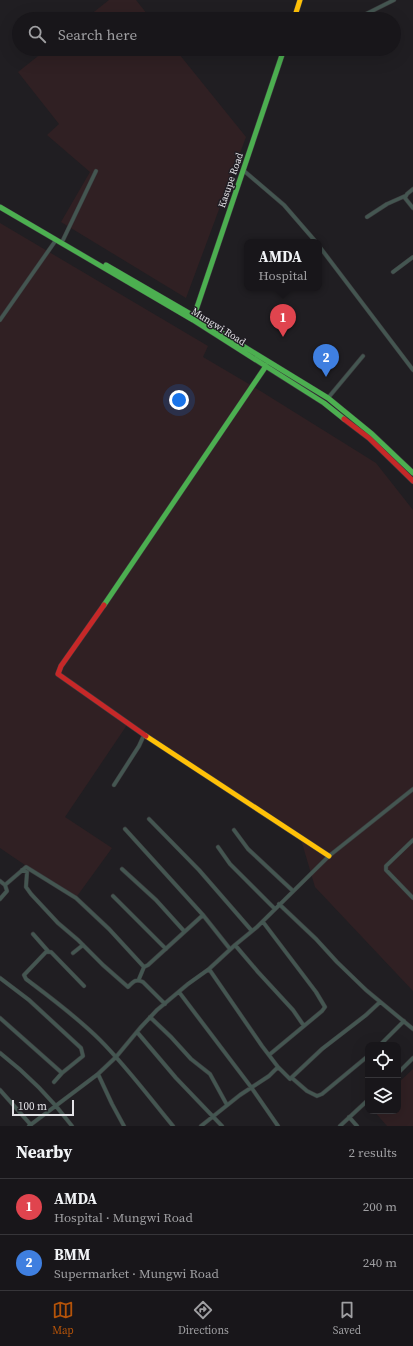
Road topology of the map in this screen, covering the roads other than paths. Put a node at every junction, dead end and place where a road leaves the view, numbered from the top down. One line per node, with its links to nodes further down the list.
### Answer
1 (300, 0): 3 (street)
2 (394, 0): 4 (street)
3 (296, 12)
4 (370, 12)
5 (281, 56): 6 (street, Kasupe Road)
6 (243, 170): 14 (street); 20 (street, Kasupe Road)
7 (96, 171): 16 (street)
8 (413, 189): 9 (street)
9 (405, 196): 12 (street); 13 (street)
10 (0, 203): 16 (street, Mungwi Road)
11 (0, 207): 15 (street, Mungwi Road)
12 (413, 208)
13 (367, 217)
14 (313, 239)
15 (56, 240): 20 (street, Mungwi Road); 21 (street)
16 (62, 240): 20 (street, Mungwi Road)
17 (322, 250): 24 (street)
18 (413, 257): 19 (street)
19 (393, 272)
20 (193, 318): 23 (street, Mungwi Road); 25 (street, Mungwi Road)
21 (0, 320)
22 (363, 356): 25 (street)
23 (266, 366): 27 (street, Mungwi Road); 28 (street)
24 (413, 370)
25 (328, 398): 26 (street, Mungwi Road)
26 (413, 474)
27 (413, 481)
28 (144, 735): 29 (street); 36 (street)
29 (114, 785)
30 (413, 789): 36 (street)
31 (149, 819): 49 (street)
32 (124, 830): 47 (street)
33 (234, 830): 41 (street)
34 (413, 840): 43 (street)
35 (218, 847): 46 (street)
36 (329, 856): 41 (street)
37 (122, 869): 50 (street)
38 (22, 870): 40 (street); 53 (street); 58 (street)
39 (0, 881): 40 (street)
40 (5, 885): 44 (street)
41 (293, 890): 45 (street)
42 (113, 896): 54 (street)
43 (413, 898)
44 (0, 899)
45 (279, 904): 46 (street); 64 (street)
46 (275, 909): 48 (street)
47 (203, 915): 50 (street); 55 (street)
48 (263, 922): 49 (street); 69 (street)
49 (252, 931): 52 (street)
50 (184, 932): 54 (street)
51 (33, 934): 56 (street)
52 (235, 944): 55 (street); 69 (street)
53 (83, 945): 57 (street); 61 (street)
54 (166, 949): 58 (street)
55 (230, 949): 59 (street)
56 (48, 951): 62 (street); 75 (street)
57 (73, 953)
58 (144, 967): 61 (street)
59 (209, 969): 63 (street); 74 (street)
60 (0, 978): 80 (street)
61 (139, 980): 65 (street)
62 (84, 986)
63 (179, 992): 65 (street); 84 (street)
64 (380, 1002): 68 (street); 82 (street)
65 (165, 1004): 66 (street)
66 (150, 1017): 71 (street); 88 (street)
67 (0, 1018): 80 (street)
68 (404, 1021): 70 (street); 72 (street)
69 (304, 1026): 74 (street)
70 (413, 1029)
71 (137, 1032): 75 (street); 89 (street)
72 (383, 1042)
73 (0, 1053): 87 (street)
74 (269, 1055): 78 (street)
75 (116, 1057): 81 (street); 94 (street)
76 (365, 1058): 82 (street)
77 (413, 1058): 79 (street)
78 (278, 1067): 82 (street); 84 (street)
79 (401, 1069)
80 (62, 1073): 83 (street)
81 (98, 1074): 87 (street); 93 (street)
82 (292, 1078)
83 (54, 1082)
84 (251, 1088): 88 (street); 97 (street)
85 (0, 1090): 91 (street)
86 (365, 1103): 90 (street)
87 (56, 1105): 91 (street); 92 (street)
88 (228, 1105): 89 (street)
89 (212, 1117): 95 (street); 96 (street)
90 (349, 1117): 98 (street); 99 (street)
91 (30, 1126)
92 (72, 1126)
93 (124, 1126)
94 (173, 1126)
95 (201, 1126)
96 (222, 1126)
97 (278, 1126)
98 (340, 1126)
99 (357, 1126)

